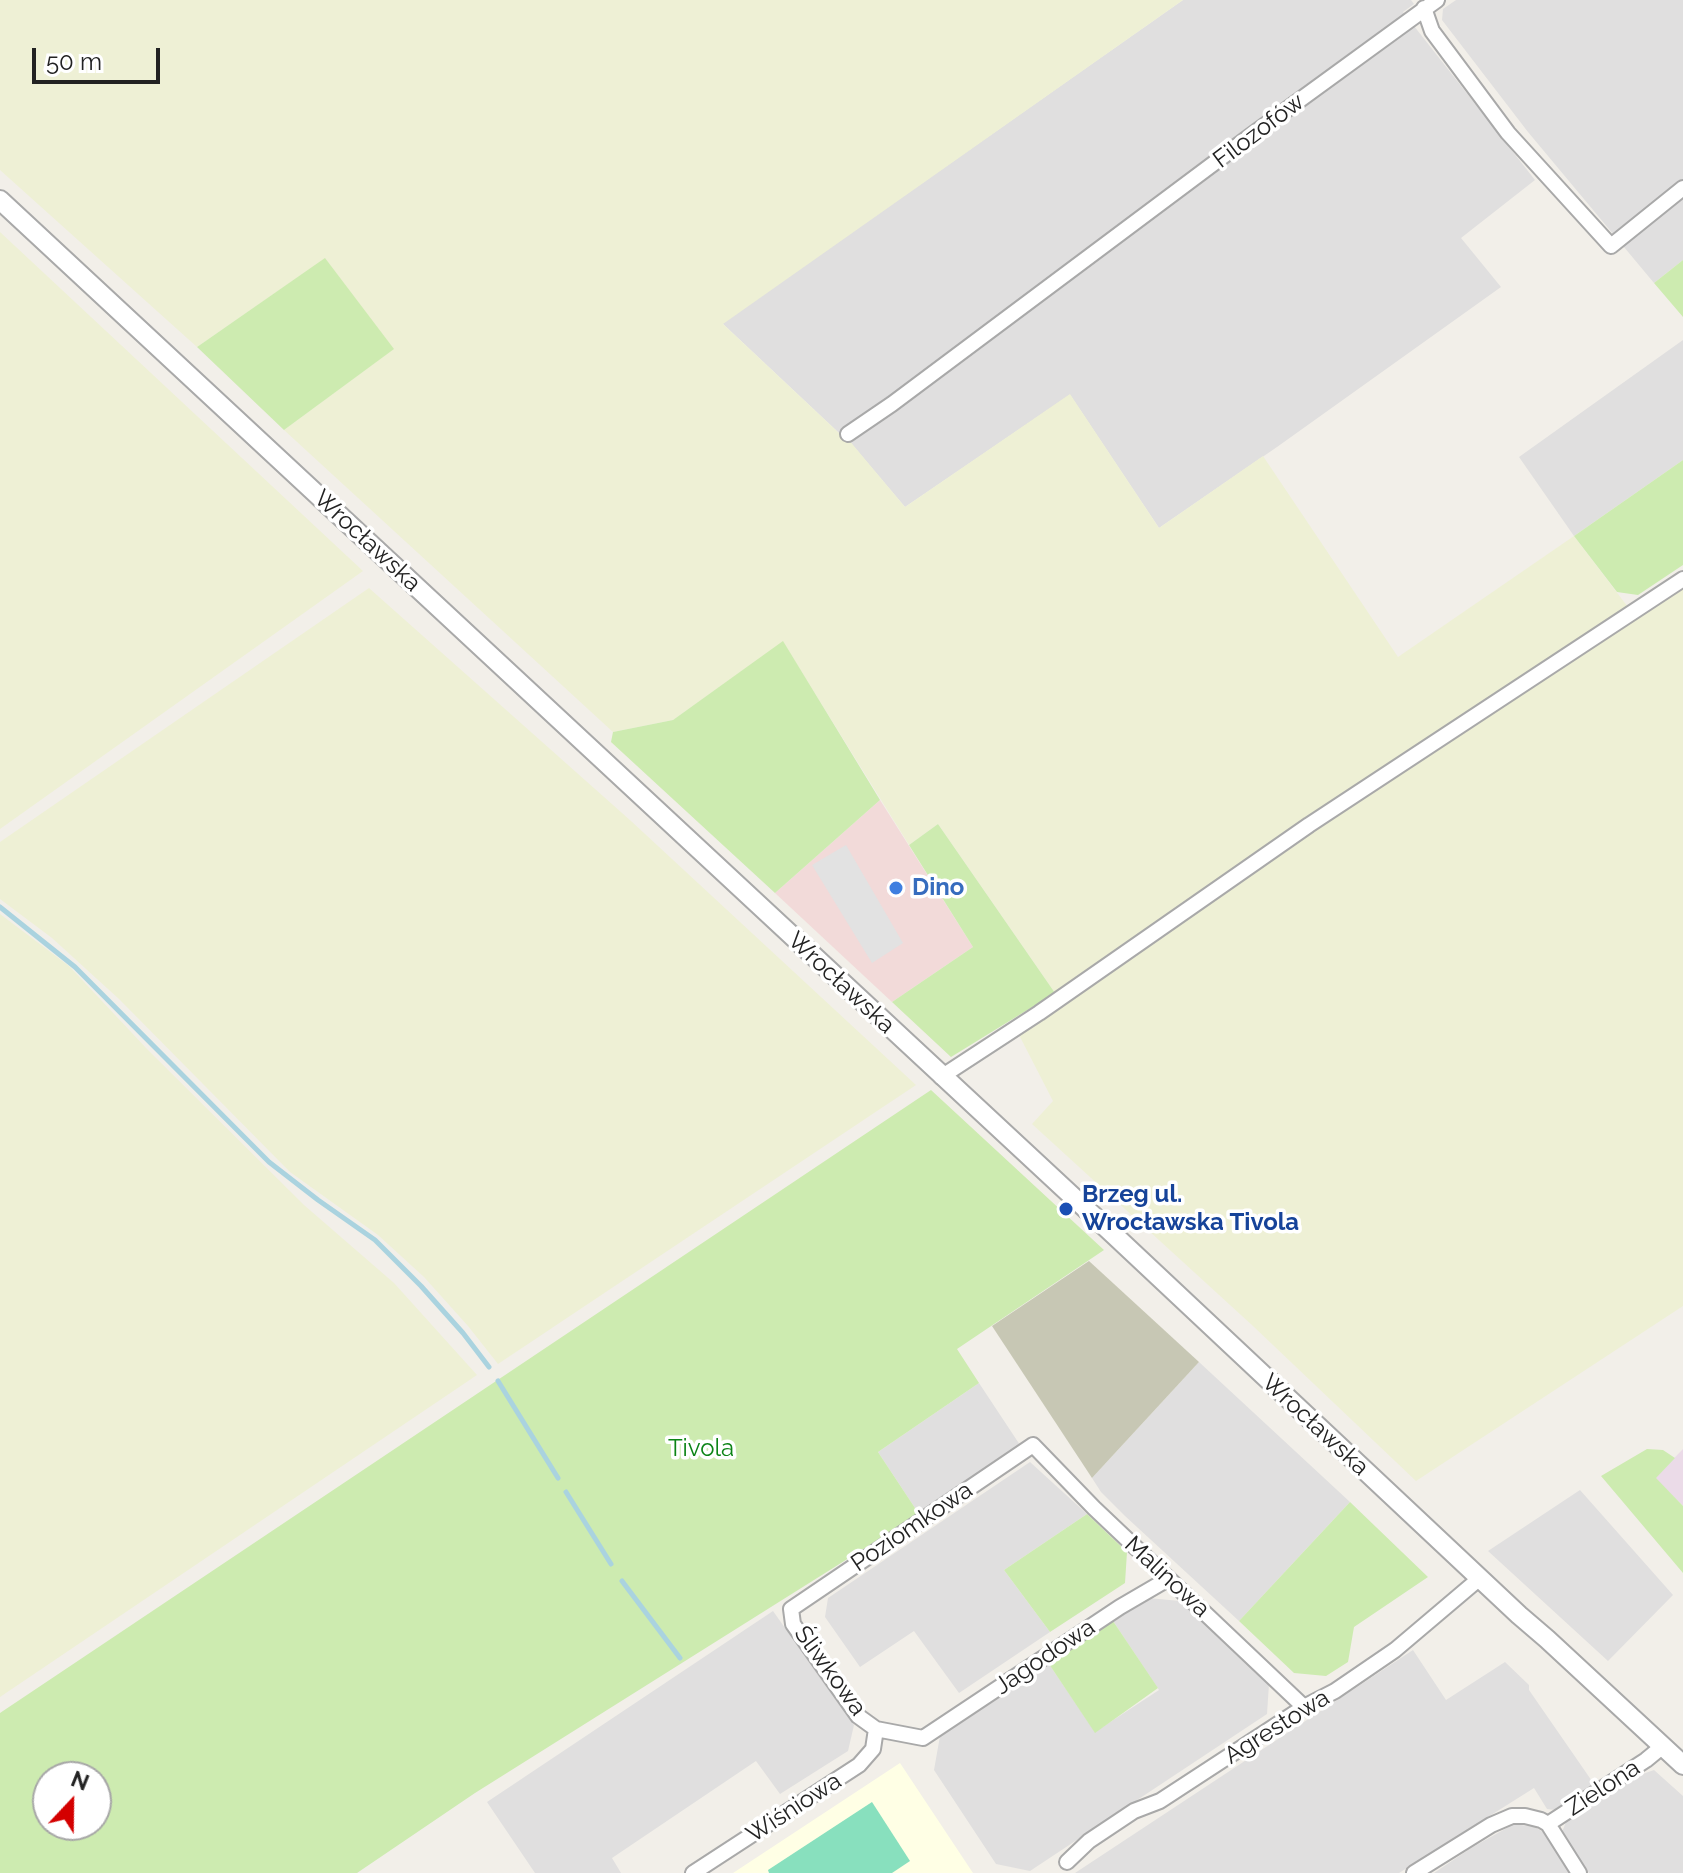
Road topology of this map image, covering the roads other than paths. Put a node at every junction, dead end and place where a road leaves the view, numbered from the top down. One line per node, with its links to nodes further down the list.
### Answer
1 (1430, 4): 2 (street, Filozofów); 4 (street, Filozofów)
2 (1683, 188)
3 (0, 200): 6 (street, Wrocławska)
4 (848, 434)
5 (1683, 579): 6 (street)
6 (941, 1077): 8 (street, Wrocławska)
7 (1033, 1445): 9 (street, Malinowa); 10 (street, Poziomkowa)
8 (1480, 1578): 11 (street, Agrestowa); 14 (street, Wrocławska)
9 (1168, 1579): 11 (street, Malinowa); 13 (street, Jagodowa)
10 (791, 1609): 12 (street, Śliwkowa)
11 (1304, 1707): 17 (street, Agrestowa)
12 (876, 1729): 13 (street, Śliwkowa); 18 (street, Wiśniowa)
13 (923, 1738)
14 (1663, 1746): 15 (street, Wrocławska); 16 (street, Zielona)
15 (1683, 1765)
16 (1548, 1824): 19 (street, Zielona); 20 (street)
17 (1067, 1862)
18 (693, 1873)
19 (1414, 1873)
20 (1579, 1873)

